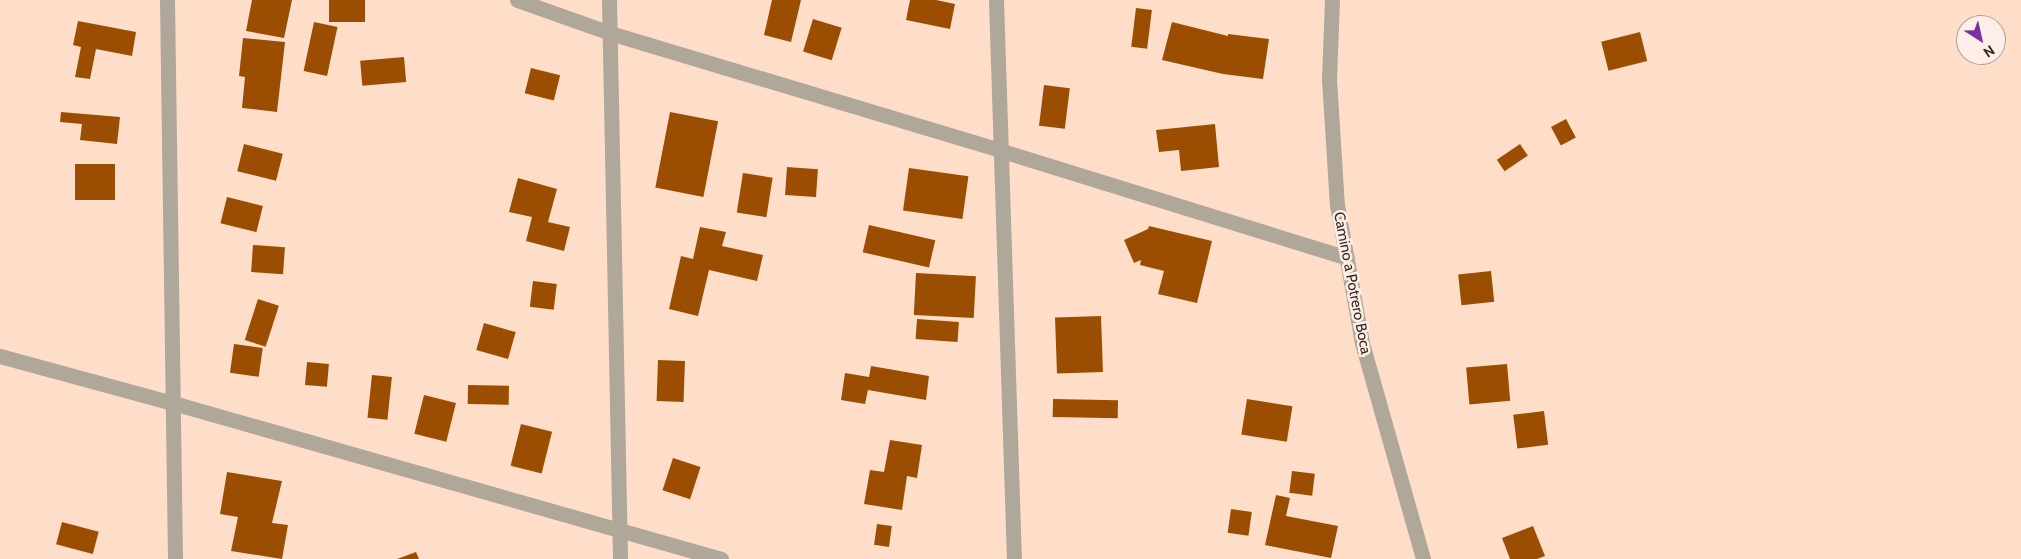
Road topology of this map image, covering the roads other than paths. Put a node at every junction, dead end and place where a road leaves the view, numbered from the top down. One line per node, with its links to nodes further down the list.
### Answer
1 (168, 0): 10 (street)
2 (517, 0): 6 (street)
3 (609, 0): 6 (street)
4 (996, 0): 7 (street)
5 (1332, 0): 8 (street, Camino a Potrero Boca)
6 (610, 33): 7 (street); 11 (street)
7 (999, 150): 8 (street); 15 (street)
8 (1347, 258): 16 (street, Camino a Potrero Boca)
9 (0, 356): 10 (street)
10 (173, 403): 11 (street); 12 (street)
11 (620, 530): 13 (street); 14 (street)
12 (175, 559)
13 (620, 559)
14 (721, 559)
15 (1014, 559)
16 (1423, 559)

